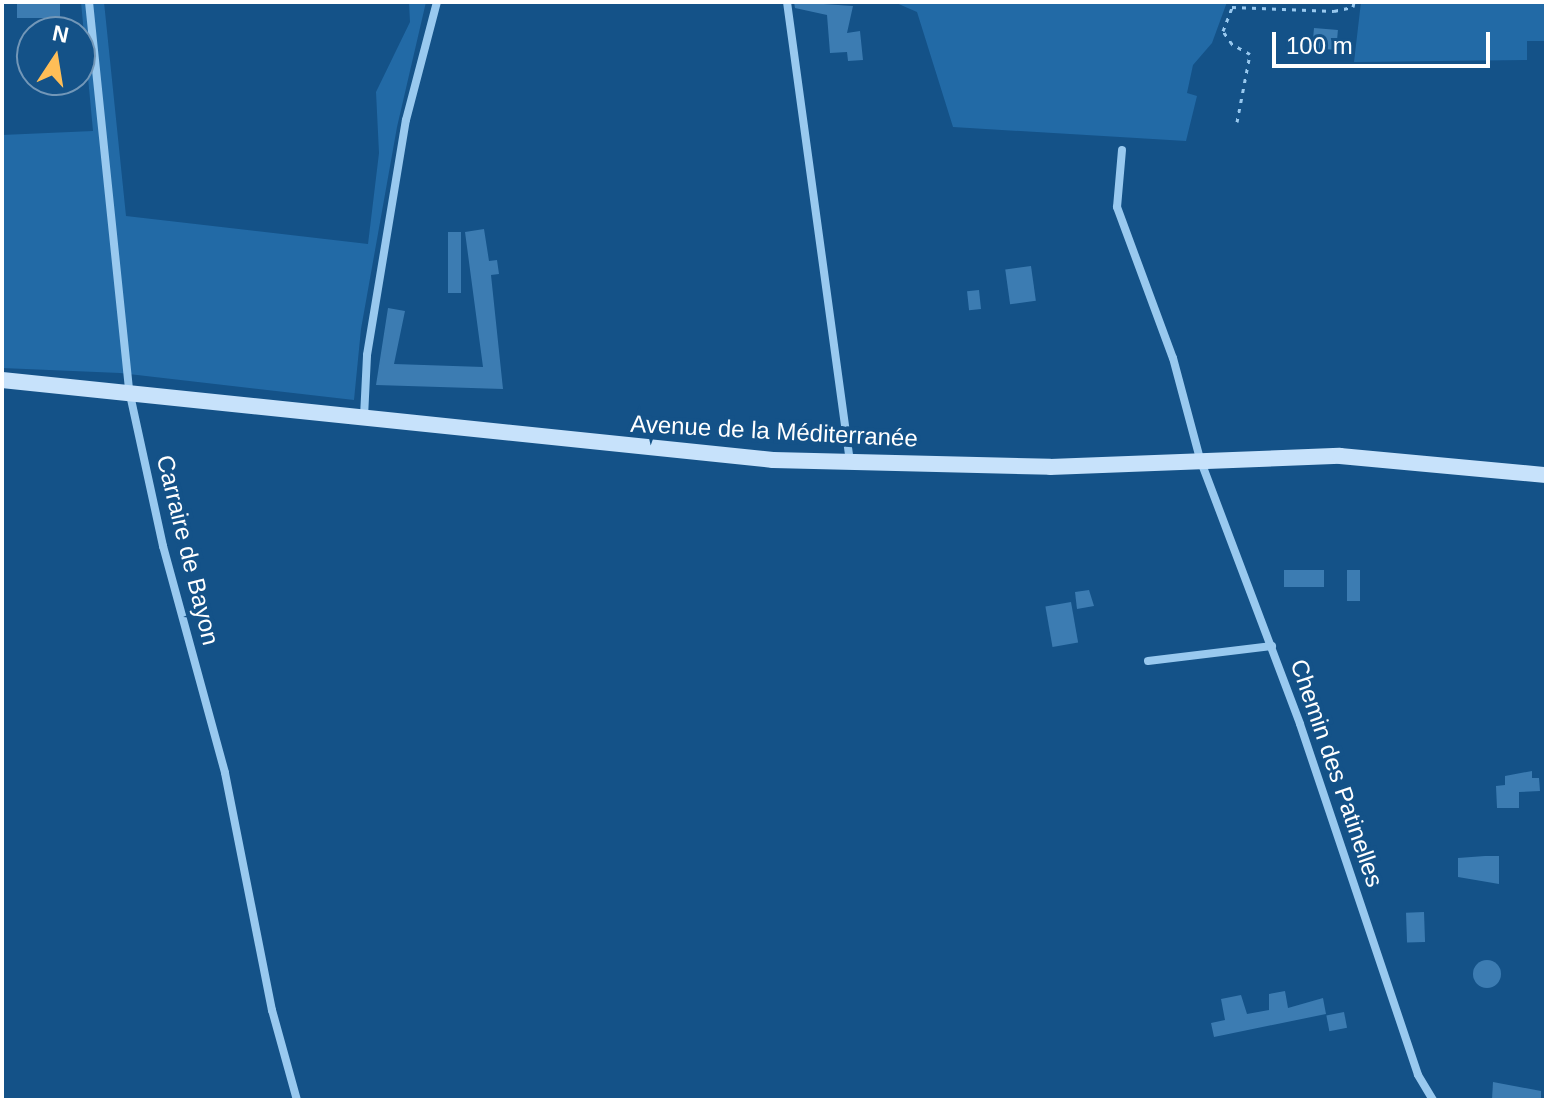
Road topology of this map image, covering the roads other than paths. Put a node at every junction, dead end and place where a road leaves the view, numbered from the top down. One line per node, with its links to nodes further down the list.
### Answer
1 (89, 2): 6 (street, Carraire de Bayon)
2 (437, 2): 7 (street)
3 (787, 2): 9 (street)
4 (1122, 150): 8 (street, Chemin des Patinelles)
5 (2, 380): 6 (main road, Avenue de la Méditerranée)
6 (129, 390): 7 (main road, Avenue de la Méditerranée); 13 (street, Carraire de Bayon)
7 (364, 417): 9 (main road, Avenue de la Méditerranée)
8 (1200, 459): 9 (main road, Avenue de la Méditerranée); 10 (main road, Avenue de la Méditerranée); 11 (street, Chemin des Patinelles)
9 (850, 463)
10 (1546, 475)
11 (1272, 646): 12 (street); 14 (street, Chemin des Patinelles)
12 (1148, 661)
13 (297, 1100)
14 (1433, 1100)

